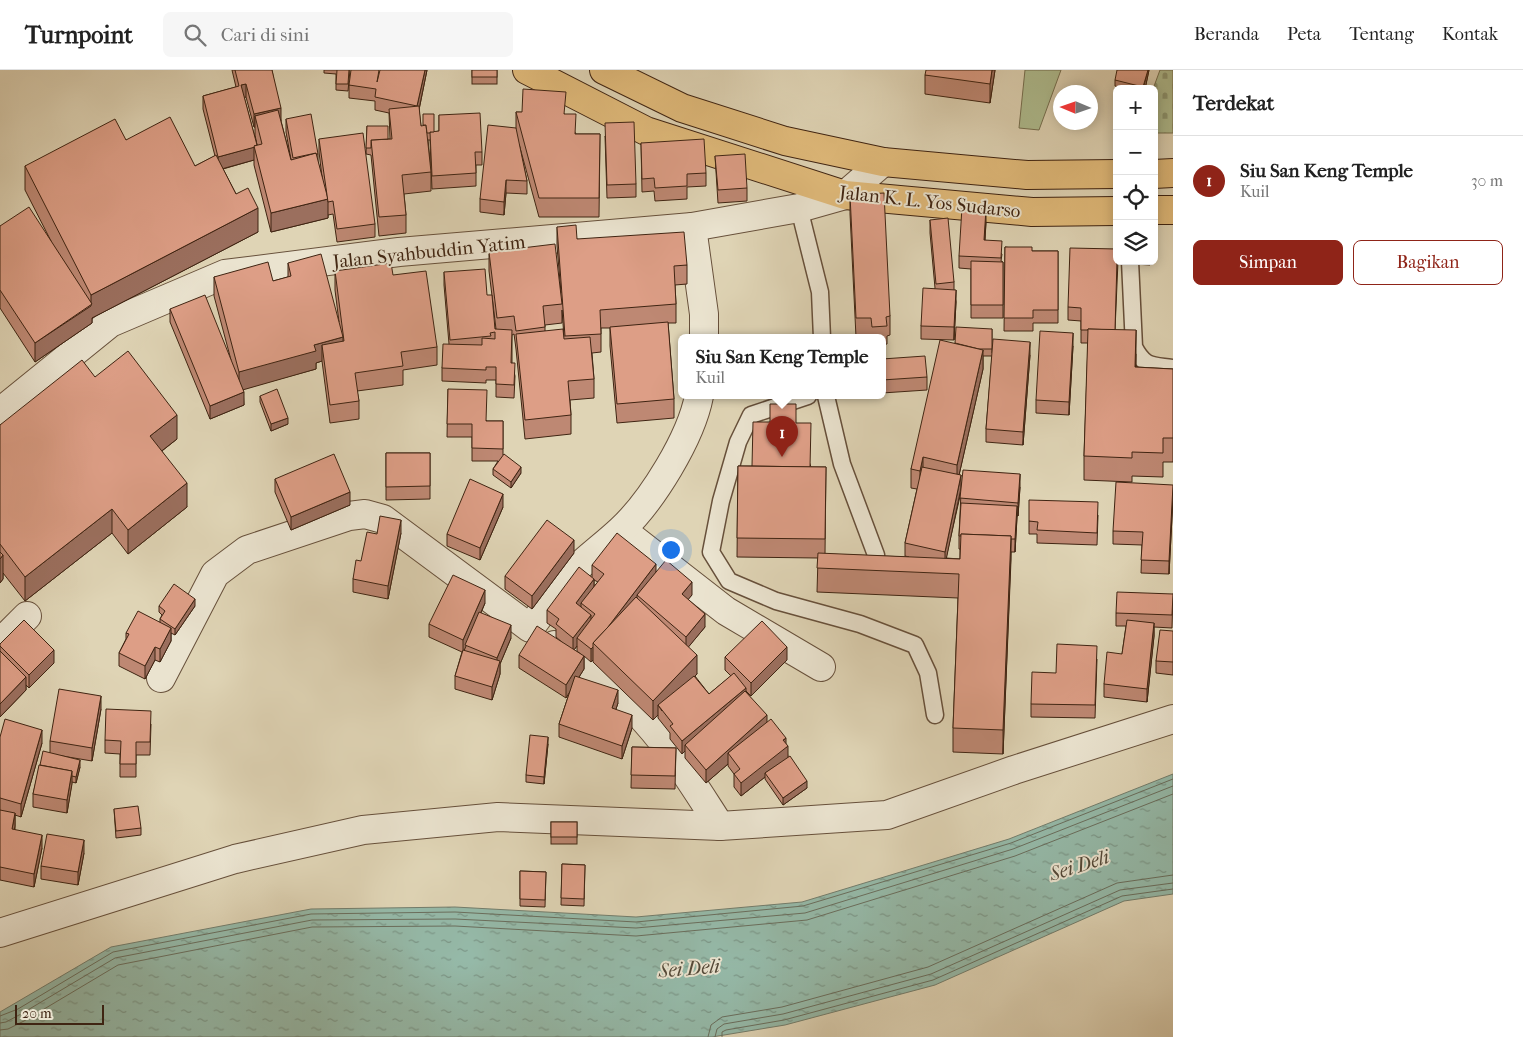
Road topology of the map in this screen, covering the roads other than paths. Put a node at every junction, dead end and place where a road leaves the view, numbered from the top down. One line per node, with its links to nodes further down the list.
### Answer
1 (527, 70): 7 (highway, Jalan K. L. Yos Sudarso)
2 (604, 70): 3 (highway, Jalan K. L. Yos Sudarso)
3 (883, 162): 4 (highway, Jalan K. L. Yos Sudarso); 7 (street, Jalan Syahbuddin Yatim)
4 (1113, 174)
5 (1158, 174): 6 (highway)
6 (1173, 174)
7 (845, 195): 8 (street, Jalan Syahbuddin Yatim); 11 (highway, Jalan K. L. Yos Sudarso)
8 (799, 208): 12 (street, Jalan Syahbuddin Yatim); 15 (lane)
9 (1158, 210): 10 (highway)
10 (1173, 210)
11 (1113, 211)
12 (692, 226): 14 (street); 20 (street, Jalan Syahbuddin Yatim)
13 (1130, 265): 16 (lane)
14 (704, 334)
15 (822, 334)
16 (1173, 368)
17 (698, 399): 21 (street)
18 (799, 399): 28 (lane)
19 (827, 399): 22 (lane)
20 (0, 412)
21 (622, 530): 24 (street); 26 (street)
22 (876, 555)
23 (27, 616): 25 (street)
24 (530, 628): 27 (street); 30 (street)
25 (0, 643)
26 (822, 667)
27 (161, 678)
28 (935, 715)
29 (1173, 719): 30 (street)
30 (720, 826): 31 (street)
31 (0, 933)

